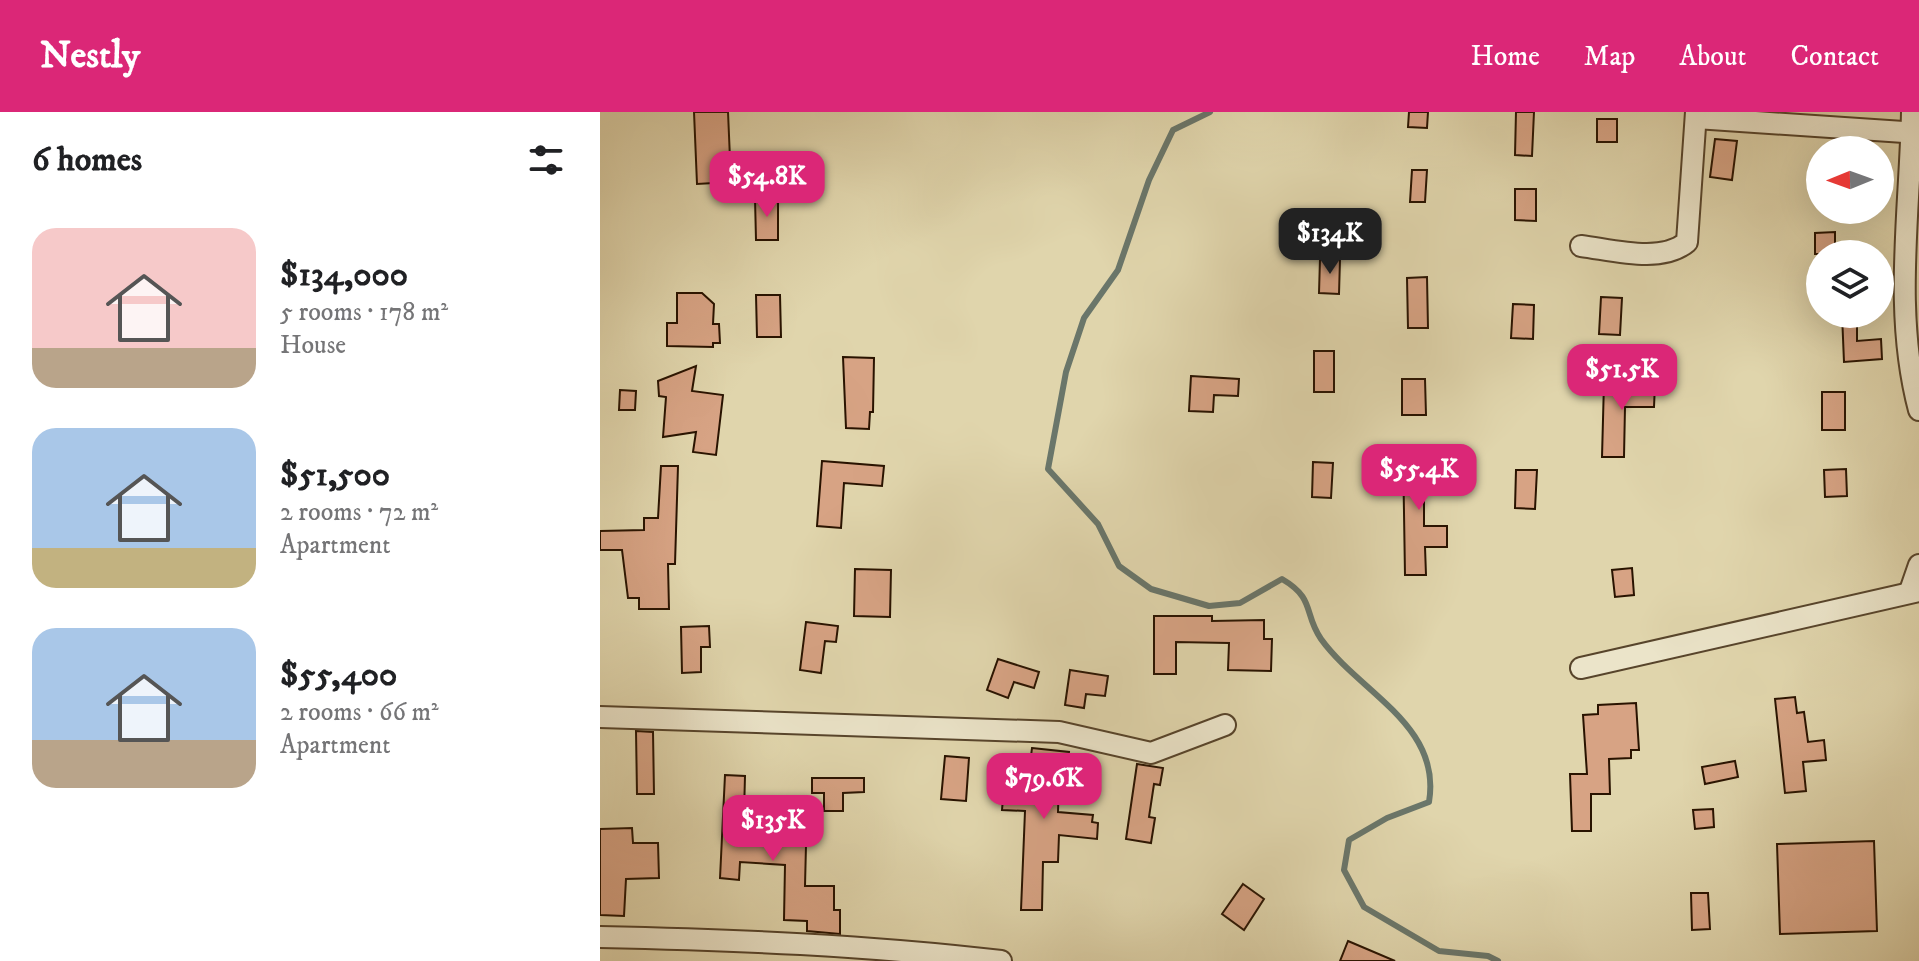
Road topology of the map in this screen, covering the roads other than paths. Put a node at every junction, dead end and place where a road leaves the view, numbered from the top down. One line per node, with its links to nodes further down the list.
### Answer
1 (1696, 115): 2 (street); 3 (street)
2 (1914, 125): 4 (street)
3 (1581, 246)
4 (1919, 410)
5 (1919, 565): 6 (street)
6 (1915, 591): 7 (street)
7 (1581, 668)
8 (600, 717): 9 (street)
9 (1225, 725)
10 (600, 937): 11 (street)
11 (1001, 961)

